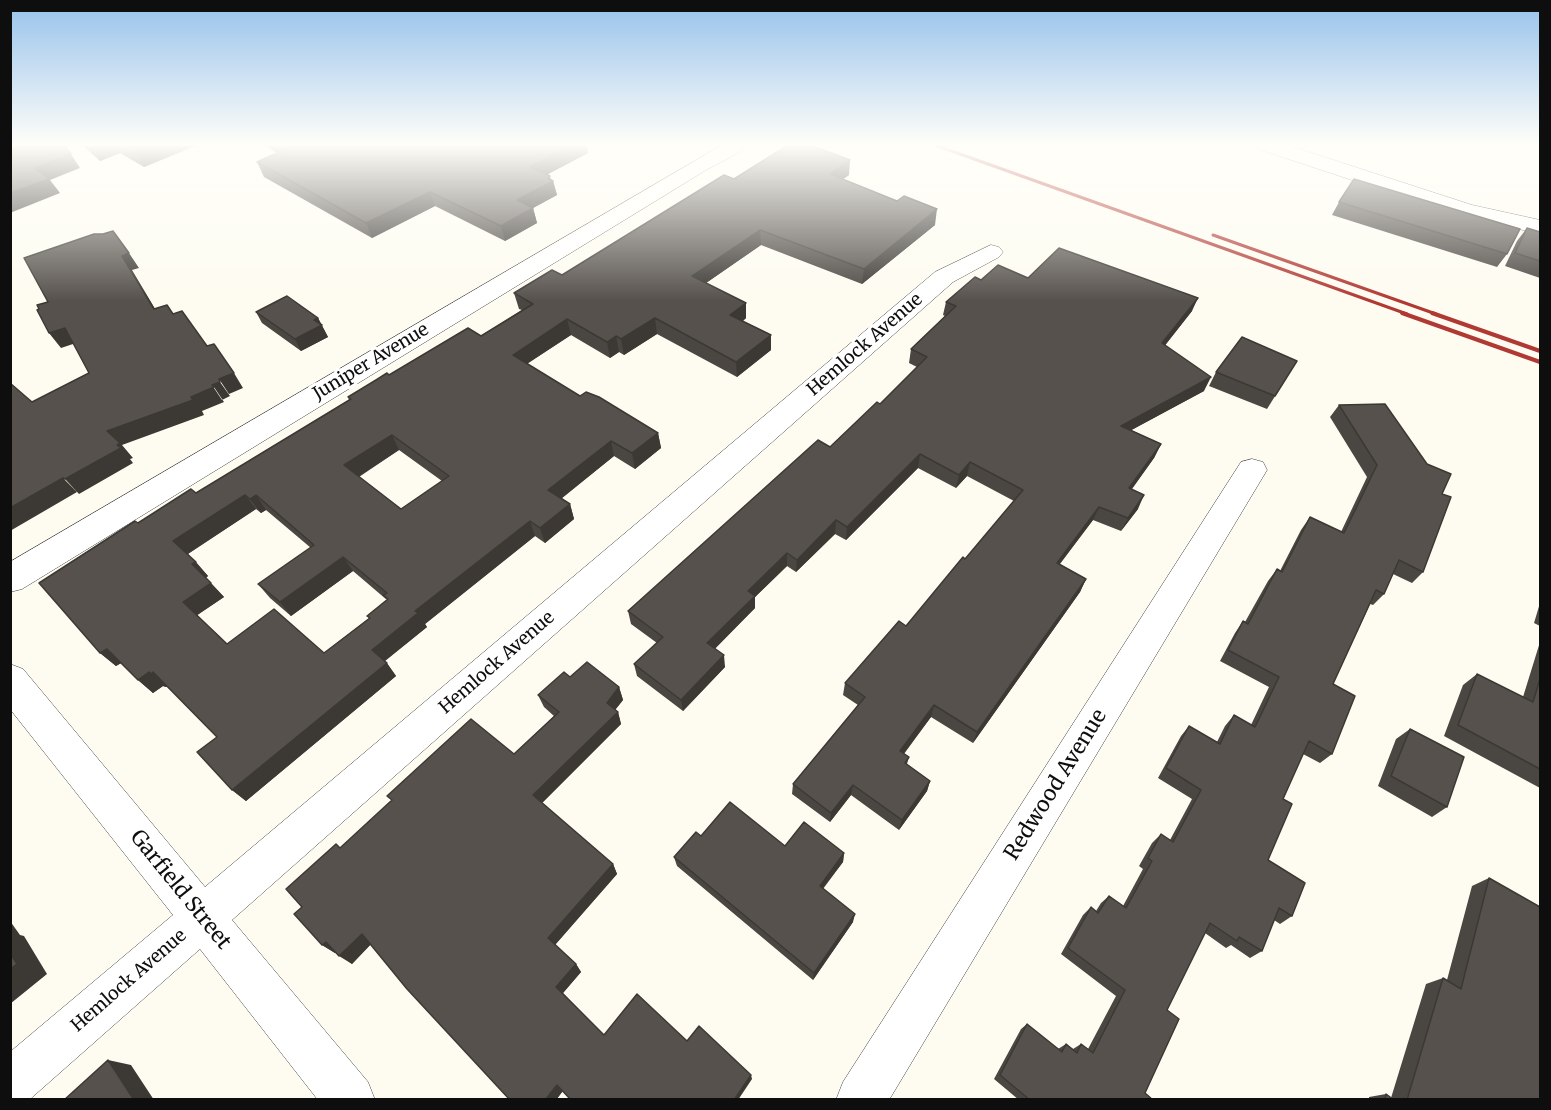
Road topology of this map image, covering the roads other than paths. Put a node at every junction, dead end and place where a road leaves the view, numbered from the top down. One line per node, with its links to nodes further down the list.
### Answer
1 (648, 197): 6 (street, Juniper Avenue)
2 (1425, 197): 3 (street)
3 (1540, 227)
4 (991, 252): 8 (street, Hemlock Avenue)
5 (1252, 470): 11 (street, Redwood Avenue)
6 (10, 579)
7 (10, 680): 8 (street, Garfield Street)
8 (202, 917): 9 (street, Hemlock Avenue); 10 (street, Garfield Street)
9 (10, 1084)
10 (350, 1100)
11 (861, 1100)

